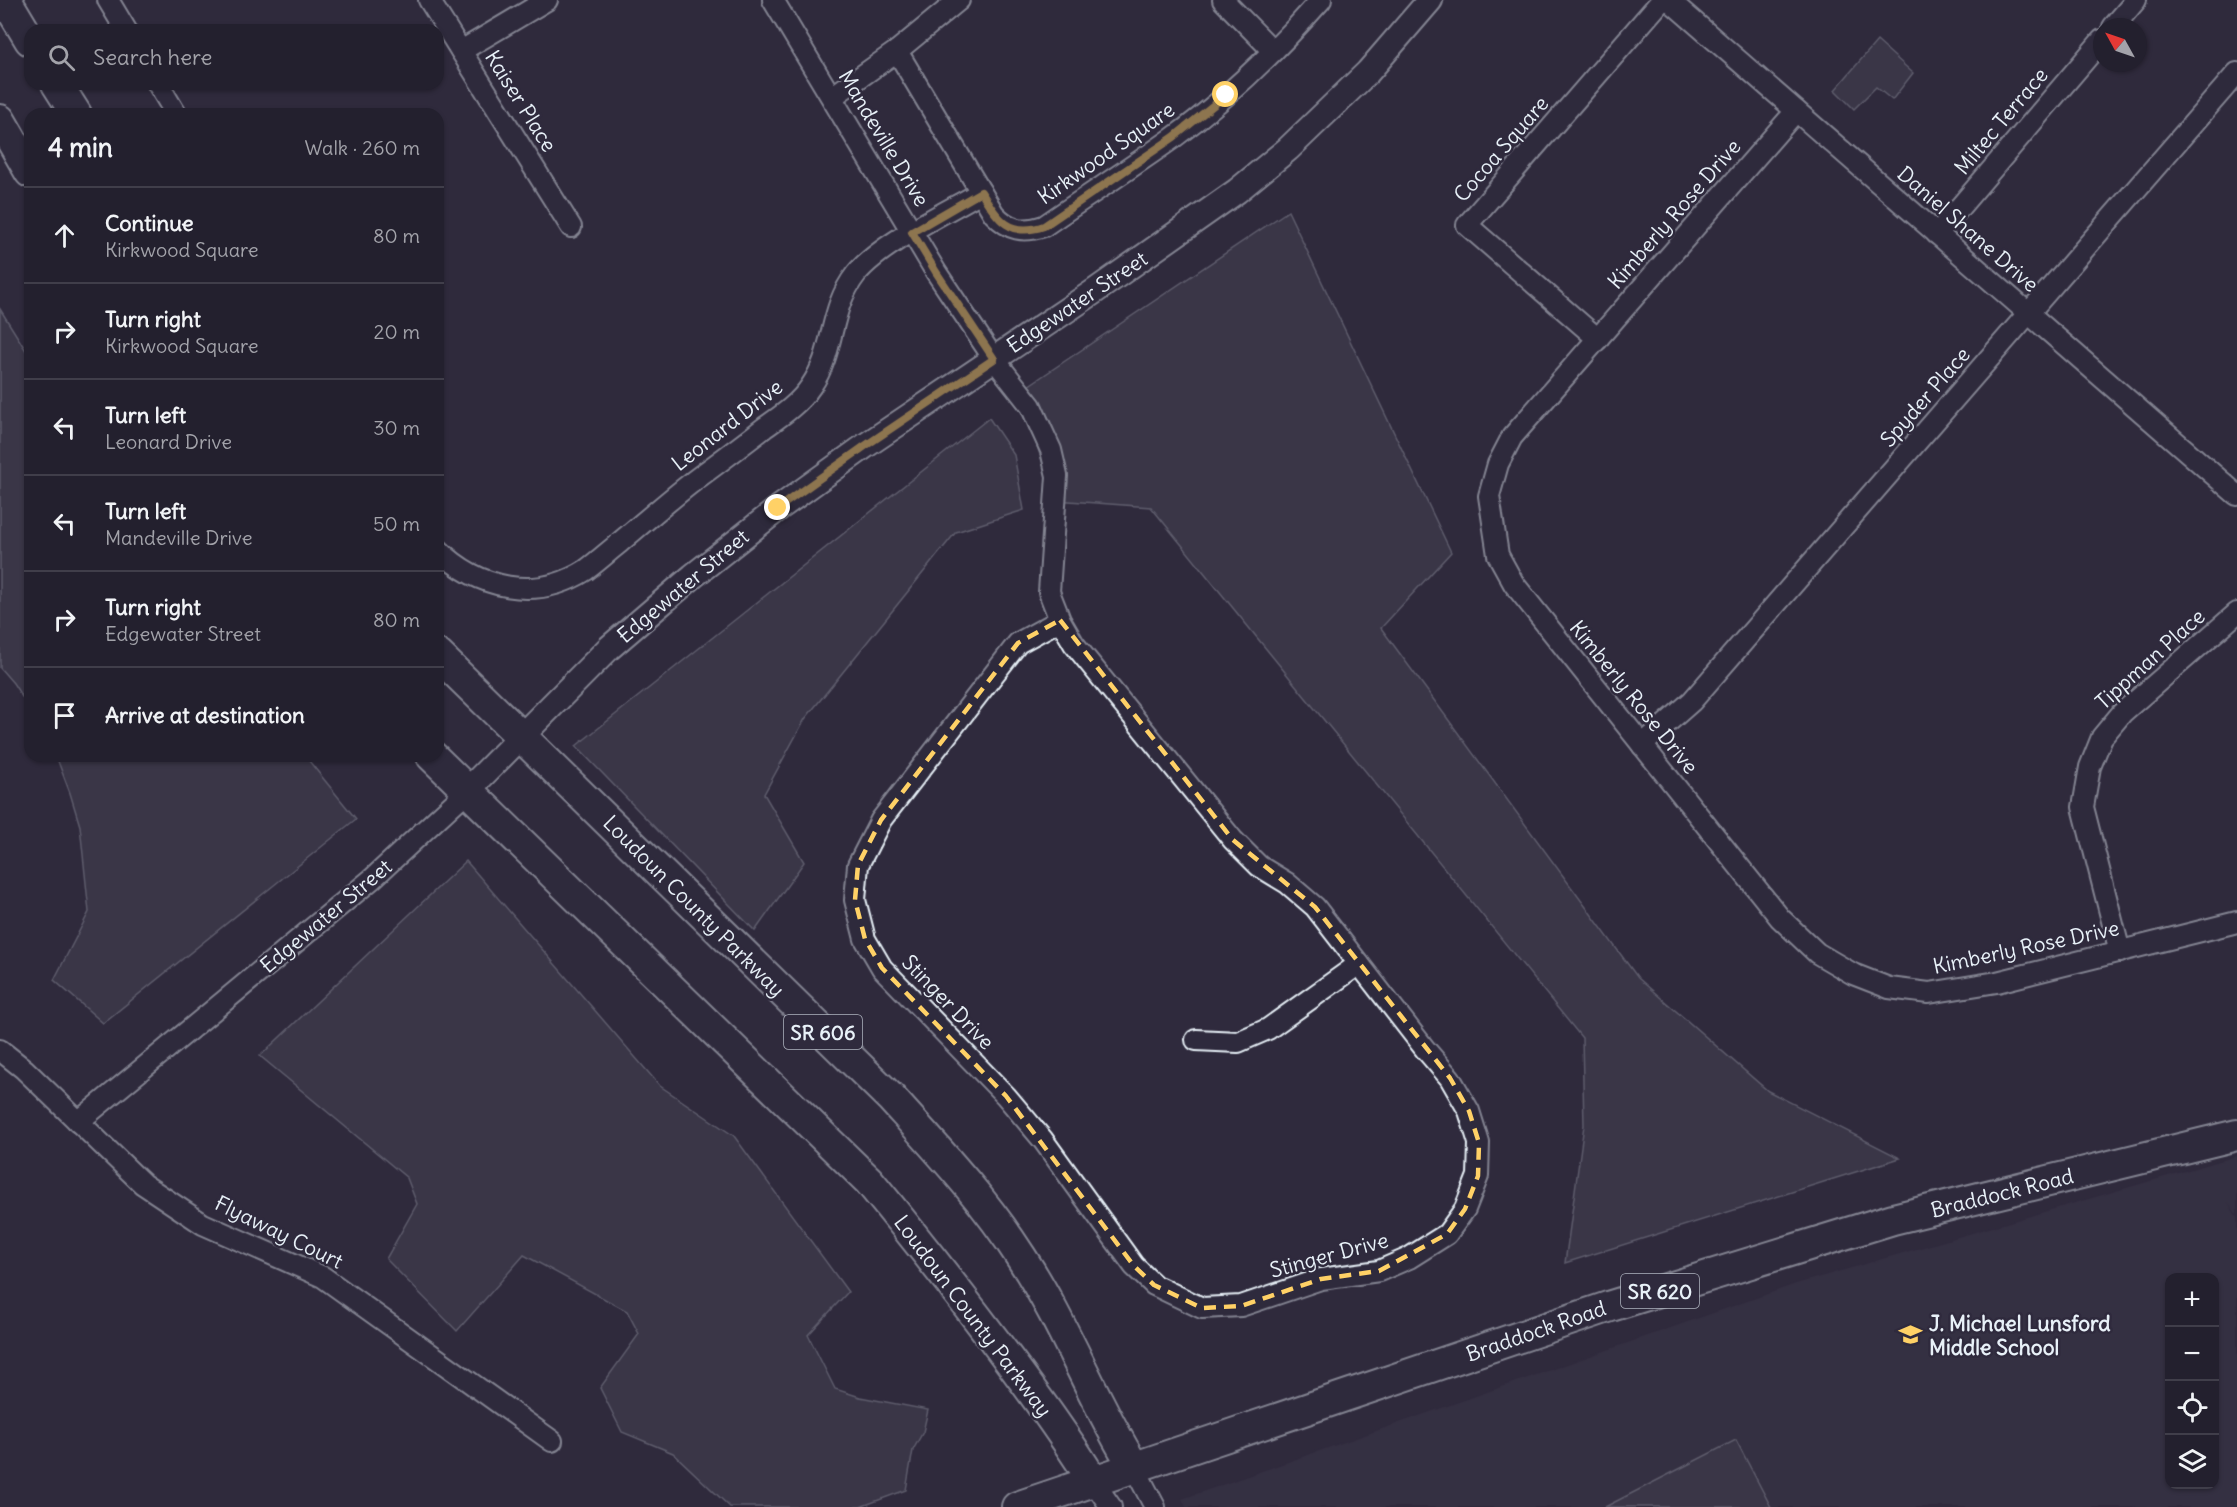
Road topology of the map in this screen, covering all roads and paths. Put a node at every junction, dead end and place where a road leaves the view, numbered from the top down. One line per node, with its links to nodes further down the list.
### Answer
1 (6, 0): 15 (main road)
2 (108, 0): 14 (street)
3 (429, 0): 16 (street, Kaiser Place)
4 (547, 0): 16 (street)
5 (773, 0): 23 (street, Mandeville Drive)
6 (959, 0): 17 (street)
7 (1223, 0): 18 (street)
8 (1321, 0): 18 (street, Kirkwood Square)
9 (1430, 0): 35 (street, Edgewater Street)
10 (1662, 0): 34 (street, Cocoa Square)
11 (1669, 0): 26 (street, Daniel Shane Drive)
12 (2136, 0): 13 (street)
13 (2121, 18)
14 (122, 24)
15 (24, 30)
16 (461, 51): 30 (street, Kaiser Place)
17 (897, 51): 23 (street); 29 (street, Kirkwood Square)
18 (1274, 51): 29 (street, Kirkwood Square)
19 (2093, 51): 32 (street, Miltec Terrace)
20 (2237, 73): 33 (street, Spyder Place)
21 (61, 90): 24 (main road)
22 (162, 90): 25 (street)
23 (832, 97): 31 (street, Mandeville Drive)
24 (72, 108)
25 (172, 108)
26 (1796, 111): 32 (street, Daniel Shane Drive); 34 (street, Kimberly Rose Drive)
27 (0, 120): 28 (main road)
28 (24, 162)
29 (981, 192): 31 (street, Leonard Drive)
30 (571, 227)
31 (912, 232): 35 (street, Mandeville Drive); 37 (street, Leonard Drive)
32 (1937, 234): 33 (street, Daniel Shane Drive)
33 (2029, 314): 36 (street, Daniel Shane Drive); 42 (street, Spyder Place)
34 (1598, 339): 42 (street, Kimberly Rose Drive)
35 (994, 359): 39 (street, Stinger Drive); 41 (street, Edgewater Street)
36 (2237, 495)
37 (444, 555)
38 (2237, 613): 46 (street, Tippman Place)
39 (1060, 620): 47 (street, Stinger Drive); 47 (street, Stinger Drive)
40 (444, 662): 41 (main road, Loudoun County Parkway / SR 606)
41 (521, 736): 44 (street, Edgewater Street); 53 (main road, Loudoun County Parkway / SR 606)
42 (1642, 745): 46 (street, Kimberly Rose Drive)
43 (438, 762): 44 (main road, Loudoun County Parkway)
44 (467, 791): 50 (street, Edgewater Street); 54 (main road, Loudoun County Parkway)
45 (2237, 922): 46 (street, Kimberly Rose Drive)
46 (2120, 952)
47 (1359, 964): 48 (street)
48 (1196, 1040)
49 (0, 1050): 50 (street, Flyaway Court)
50 (78, 1122): 52 (street, Flyaway Court)
51 (2237, 1136): 53 (main road, Braddock Road / SR 620)
52 (552, 1441)
53 (1134, 1467): 54 (main road, Braddock Road / SR 620); 57 (street)
54 (1093, 1481): 55 (main road, Braddock Road / SR 620); 56 (street)
55 (1017, 1507)
56 (1111, 1507)
57 (1155, 1507)

